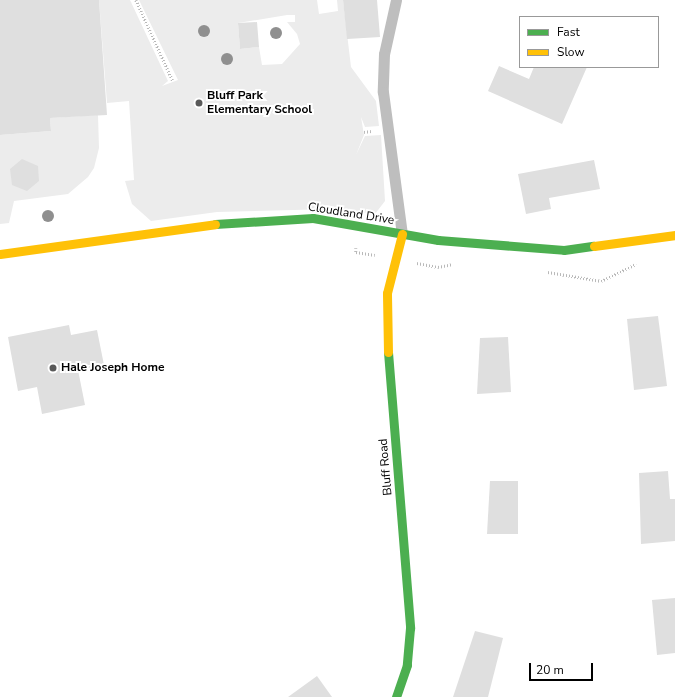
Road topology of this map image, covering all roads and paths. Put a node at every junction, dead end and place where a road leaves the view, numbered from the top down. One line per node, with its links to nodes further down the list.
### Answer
1 (136, 0): 3 (path)
2 (396, 0): 4 (lane)
3 (173, 81)
4 (402, 234): 5 (street, Cloudland Drive); 6 (street, Cloudland Drive); 7 (street, Bluff Road)
5 (675, 235)
6 (0, 254)
7 (396, 697)

